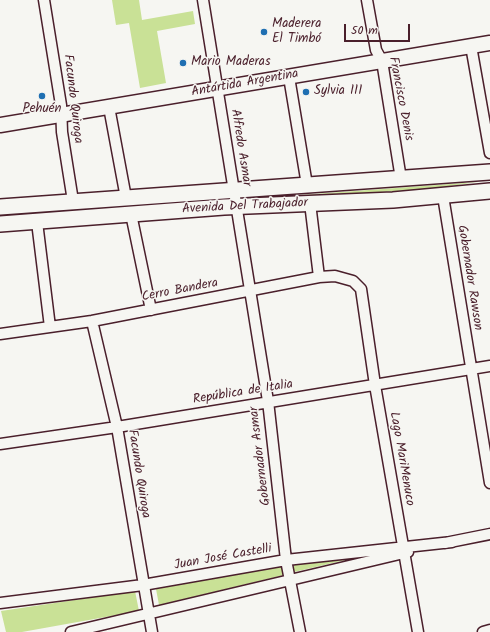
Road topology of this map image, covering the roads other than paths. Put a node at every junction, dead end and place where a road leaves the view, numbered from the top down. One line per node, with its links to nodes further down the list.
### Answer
1 (44, 0): 10 (street, Facundo Quiroga)
2 (203, 0): 8 (street, Alfredo Asmar)
3 (367, 0): 6 (street, Francisco Denis)
4 (490, 43): 5 (main road, Antártida Argentina)
5 (471, 46): 6 (main road, Antártida Argentina); 12 (street)
6 (382, 61): 7 (main road, Antártida Argentina); 14 (street, Francisco Denis)
7 (290, 76): 8 (main road, Antártida Argentina); 15 (street)
8 (217, 89): 9 (main road, Antártida Argentina); 16 (street, Alfredo Asmar)
9 (110, 107): 10 (main road, Antártida Argentina); 19 (street)
10 (62, 115): 11 (main road, Antártida Argentina); 20 (street, Facundo Quiroga)
11 (0, 125)
12 (490, 152)
13 (490, 172): 14 (main road, Avenida Del Trabajador)
14 (401, 179): 15 (main road, Avenida Del Trabajador)
15 (307, 185): 16 (main road, Avenida Del Trabajador)
16 (234, 191): 19 (main road, Avenida Del Trabajador); 22 (street, Alfredo Asmar)
17 (490, 191): 18 (main road, Avenida Del Trabajador)
18 (443, 196): 21 (main road, Avenida Del Trabajador); 35 (street, Gobernador Rawson)
19 (126, 198): 20 (main road, Avenida Del Trabajador)
20 (73, 201): 23 (main road, Avenida Del Trabajador)
21 (310, 203): 22 (main road, Avenida Del Trabajador); 27 (street)
22 (236, 206): 24 (main road, Avenida Del Trabajador); 29 (street, Gobernador Asmar)
23 (0, 207)
24 (130, 214): 25 (main road, Avenida Del Trabajador); 30 (street)
25 (38, 222): 26 (main road, Avenida Del Trabajador); 32 (street)
26 (0, 224)
27 (319, 277): 28 (street, Cerro Bandera); 29 (street, Cerro Bandera)
28 (361, 289): 36 (street, Lago MariMenuco)
29 (250, 290): 30 (street, Cerro Bandera); 37 (street, Gobernador Asmar)
30 (151, 310): 31 (street, Cerro Bandera)
31 (92, 321): 32 (street, Cerro Bandera); 38 (street, Facundo Quiroga)
32 (50, 327): 33 (street, Cerro Bandera)
33 (0, 334)
34 (490, 366): 35 (street, República de Italia)
35 (471, 370): 36 (street, República de Italia); 40 (street, Gobernador Rawson)
36 (375, 385): 37 (street, República de Italia); 42 (street, Lago MariMenuco)
37 (268, 401): 38 (street, República de Italia); 43 (street, Gobernador Asmar)
38 (117, 427): 39 (street, República de Italia); 45 (street, Facundo Quiroga)
39 (0, 444)
40 (490, 483)
41 (490, 534): 42 (street, Juan José Castelli)
42 (404, 550): 43 (street, Juan José Castelli); 44 (street, Juan José Castelli); 52 (street, Lago MariMenuco)
43 (286, 560): 44 (street, Gobernador Asmar); 45 (street, Juan José Castelli)
44 (290, 579): 47 (street, Juan José Castelli); 51 (street, Gobernador Asmar)
45 (143, 585): 46 (street, Juan José Castelli); 47 (street, Facundo Quiroga)
46 (0, 603)
47 (149, 615): 49 (street, Juan José Castelli); 50 (street, Facundo Quiroga)
48 (490, 630): 53 (street)
49 (70, 632)
50 (152, 632)
51 (300, 632)
52 (418, 632)
53 (483, 632)

